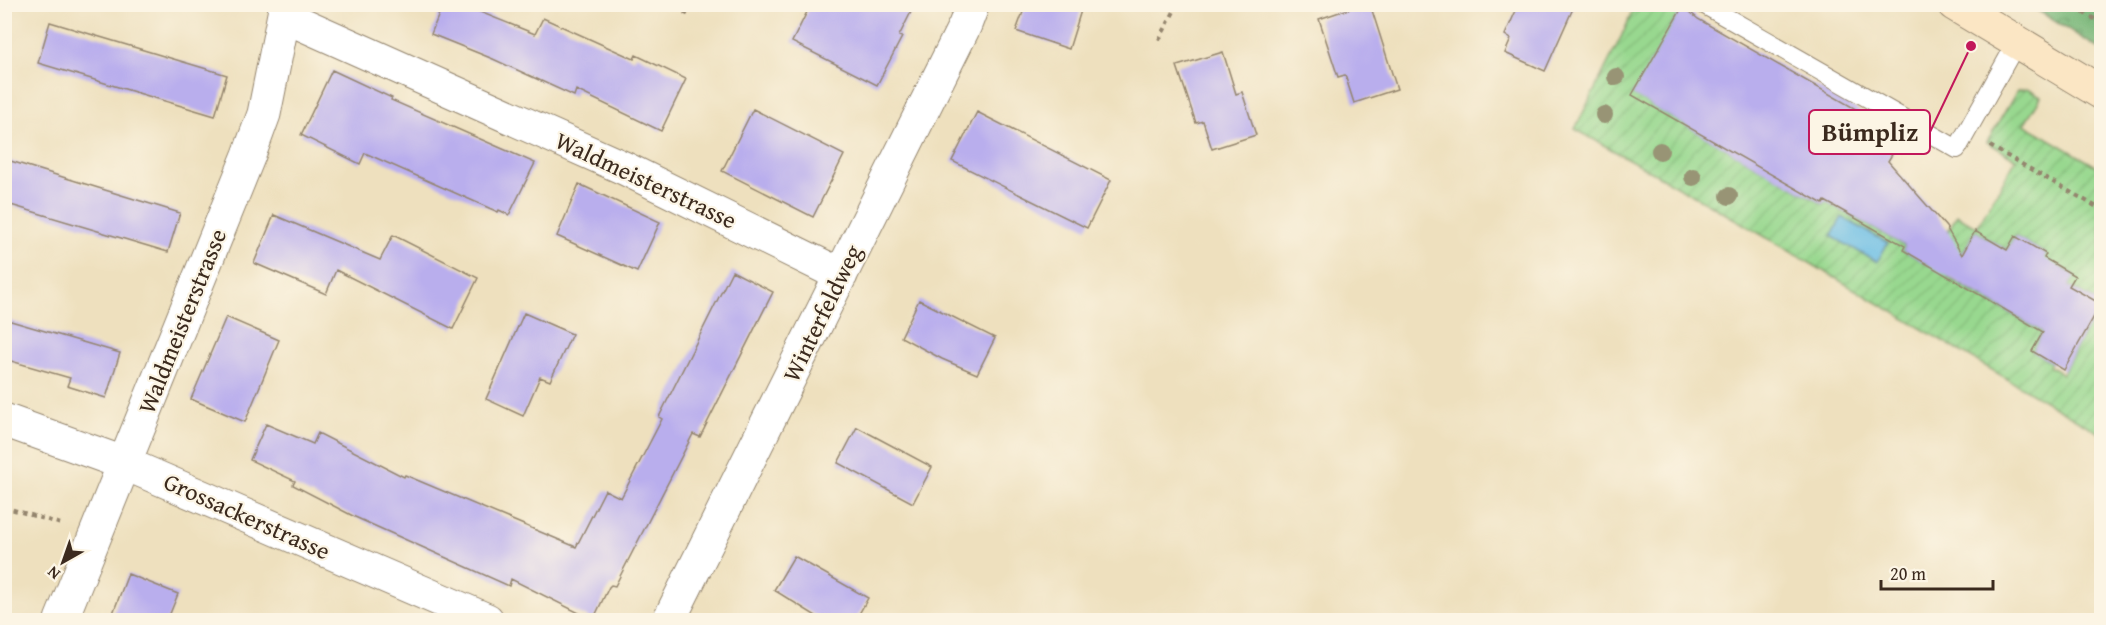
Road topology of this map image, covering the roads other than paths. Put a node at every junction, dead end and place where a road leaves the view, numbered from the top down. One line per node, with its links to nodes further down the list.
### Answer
1 (973, 4): 7 (street, Winterfeldweg)
2 (1703, 4): 5 (lane)
3 (1954, 4): 5 (street)
4 (285, 10): 7 (street, Waldmeisterstrasse); 9 (street, Waldmeisterstrasse)
5 (2017, 42): 6 (street)
6 (2102, 93)
7 (841, 274): 12 (street, Winterfeldweg)
8 (4, 420): 9 (street, Grossackerstrasse)
9 (126, 464): 10 (street, Waldmeisterstrasse); 11 (street, Grossackerstrasse)
10 (61, 621)
11 (487, 621)
12 (669, 621)

